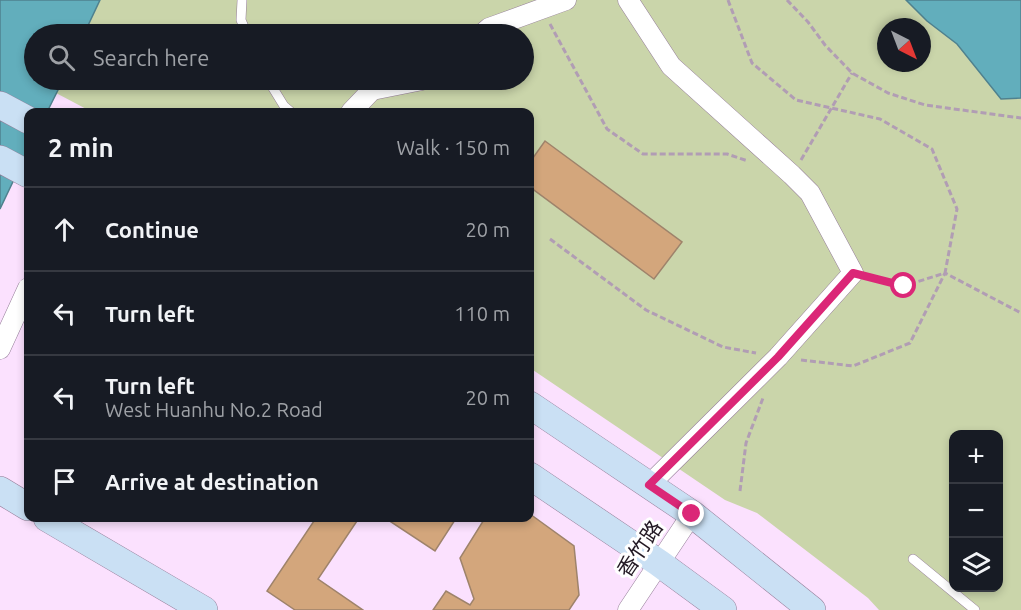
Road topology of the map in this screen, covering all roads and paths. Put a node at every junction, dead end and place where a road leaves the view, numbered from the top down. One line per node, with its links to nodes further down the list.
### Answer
1 (242, 0): 7 (lane)
2 (566, 0): 6 (street)
3 (628, 0): 21 (street)
4 (728, 0): 15 (path)
5 (787, 0): 9 (path)
6 (542, 9): 8 (street); 19 (path)
7 (243, 24)
8 (500, 24)
9 (852, 73): 15 (path); 17 (path)
10 (274, 90): 13 (lane)
11 (372, 90): 14 (street)
12 (0, 105): 16 (main road)
13 (286, 108)
14 (355, 108)
15 (831, 108): 21 (path); 24 (path)
16 (24, 118)
17 (1021, 118)
18 (0, 159): 20 (main road)
19 (748, 161)
20 (24, 172)
21 (792, 175): 23 (street)
22 (550, 239): 28 (path)
23 (853, 273): 24 (path); 28 (street)
24 (945, 273): 26 (path); 28 (path)
25 (24, 297): 27 (street)
26 (1021, 313)
27 (0, 349)
28 (778, 357): 32 (street)
29 (766, 390): 34 (path)
30 (534, 408): 32 (main road)
31 (534, 479): 39 (main road)
32 (649, 485): 36 (main road)
33 (0, 490): 35 (main road)
34 (740, 491)
35 (24, 505)
36 (692, 514): 39 (street, 香竹路); 43 (main road)
37 (54, 522): 40 (main road)
38 (913, 559): 44 (lane)
39 (658, 563): 41 (street, 香竹路); 42 (main road)
40 (204, 610)
41 (628, 610)
42 (723, 610)
43 (812, 610)
44 (975, 610)

